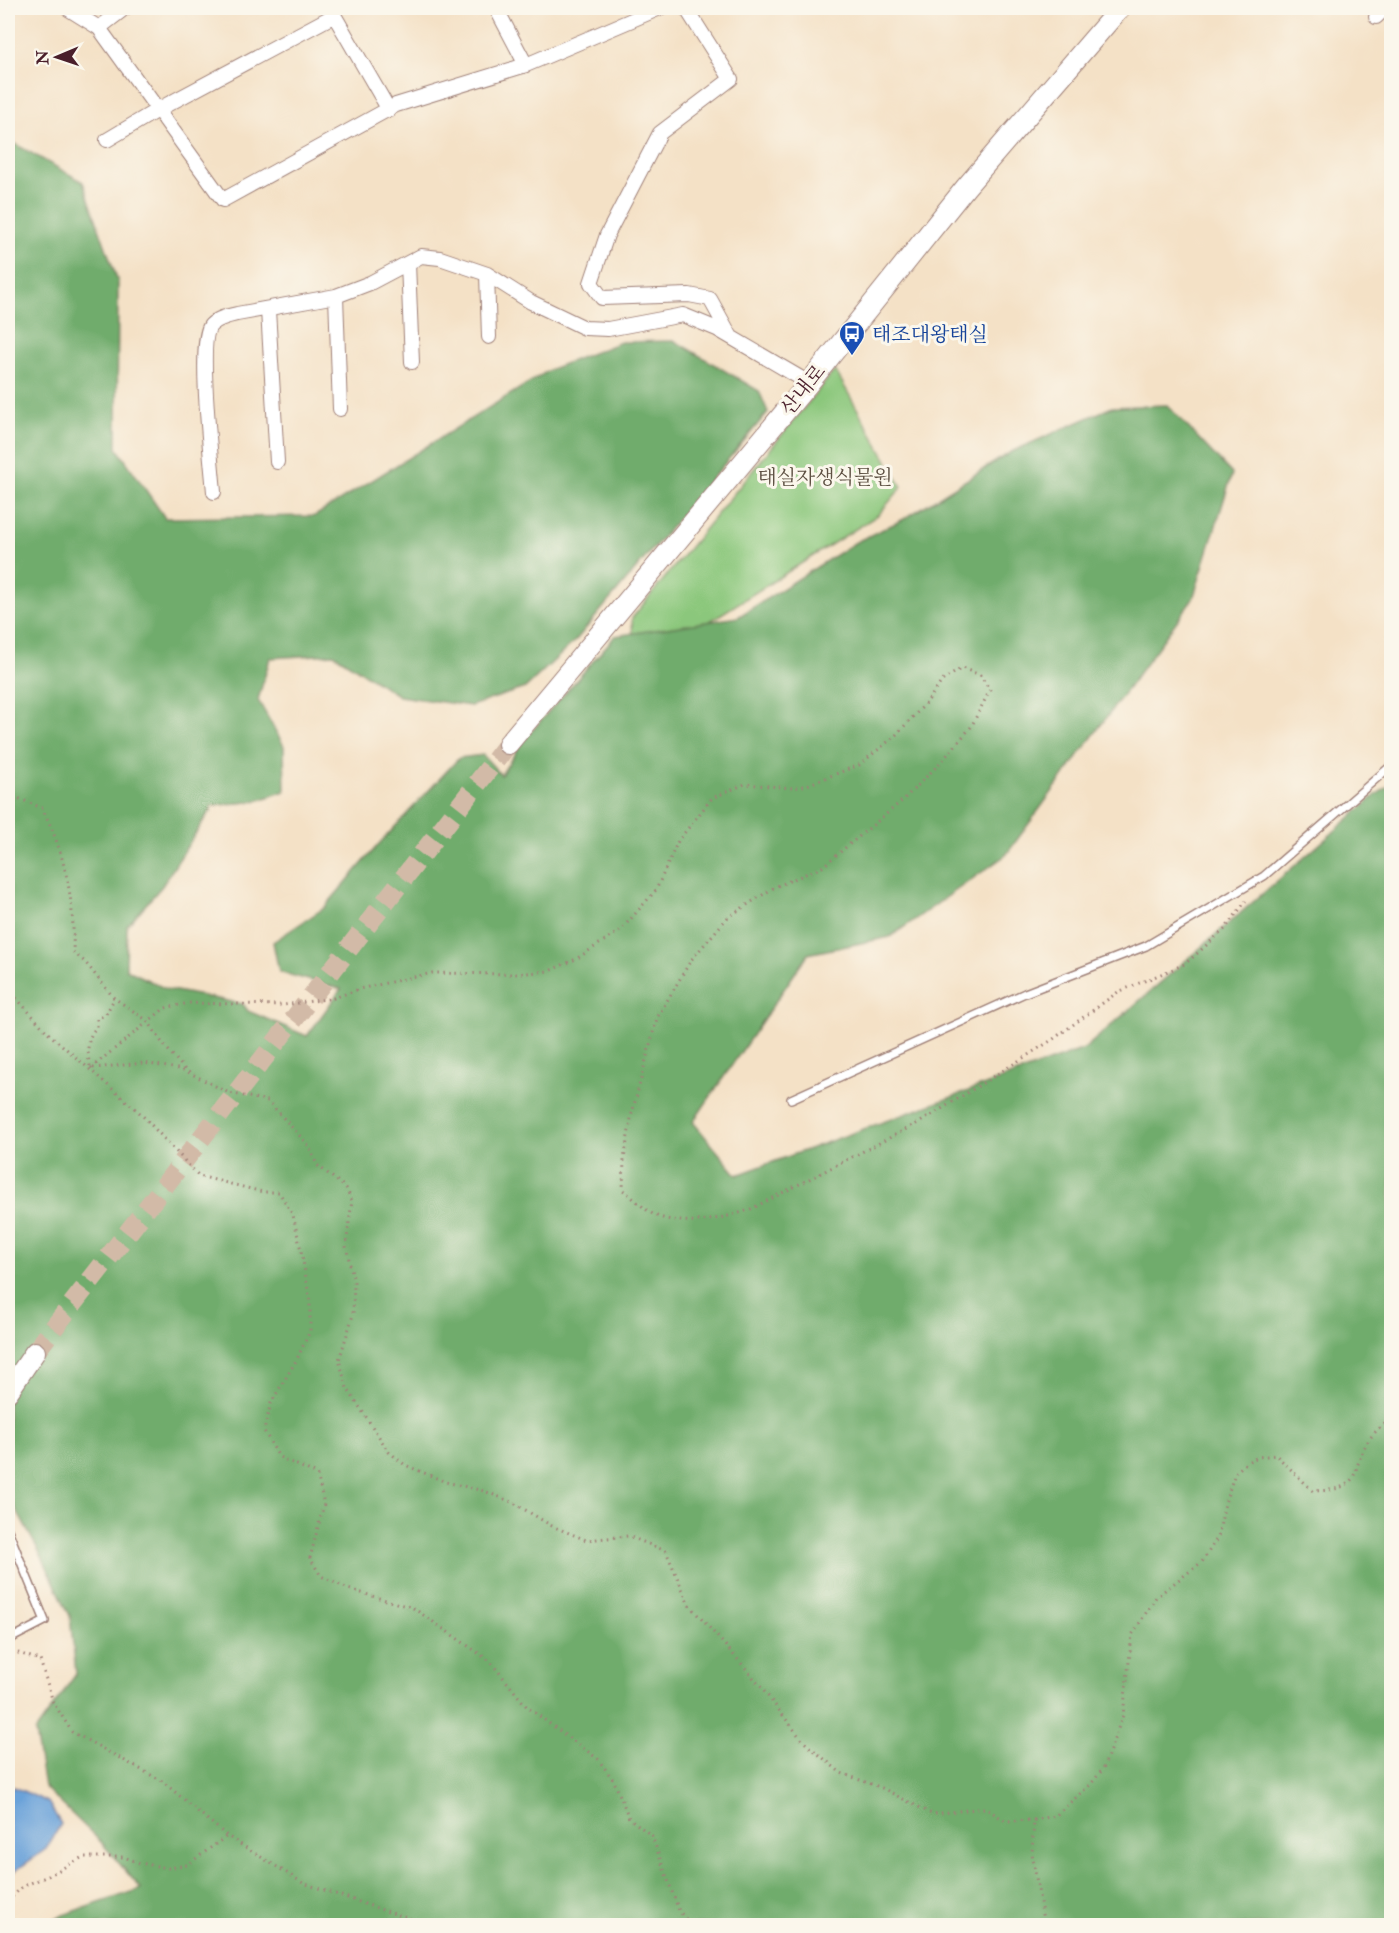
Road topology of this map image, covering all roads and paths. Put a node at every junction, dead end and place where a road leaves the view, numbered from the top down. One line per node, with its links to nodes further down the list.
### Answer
1 (67, 8): 8 (street)
2 (125, 8): 8 (street)
3 (495, 8): 9 (street)
4 (660, 8): 9 (street)
5 (686, 8): 18 (street)
6 (1120, 8): 20 (street, 산내로)
7 (331, 12): 10 (street); 11 (street)
8 (99, 28): 10 (street)
9 (526, 65): 11 (street)
10 (159, 109): 11 (street); 12 (street)
11 (389, 110)
12 (107, 140)
13 (408, 263): 14 (street); 15 (street); 19 (street)
14 (487, 274): 17 (street); 18 (street)
15 (336, 296): 16 (street); 21 (street)
16 (268, 310): 22 (street); 23 (street)
17 (489, 336)
18 (731, 337): 20 (street)
19 (411, 362)
20 (809, 383): 24 (street, 산내로)
21 (340, 409)
22 (277, 462)
23 (214, 492)
24 (508, 744)
25 (1392, 765): 27 (lane)
26 (8, 794): 29 (path)
27 (1264, 876): 30 (path); 33 (lane)
28 (8, 989): 31 (path)
29 (114, 998): 30 (path); 31 (path)
30 (148, 1021): 31 (path); 32 (path)
31 (91, 1068): 32 (path); 44 (path)
32 (186, 1071): 40 (path)
33 (791, 1100)
34 (35, 1352): 35 (street)
35 (8, 1392)
36 (1392, 1418): 40 (path)
37 (8, 1530): 38 (lane)
38 (8, 1640)
39 (8, 1649): 41 (path)
40 (1034, 1820): 45 (path)
41 (227, 1836): 42 (path); 43 (path)
42 (8, 1901)
43 (430, 1926)
44 (692, 1926)
45 (1044, 1926)

